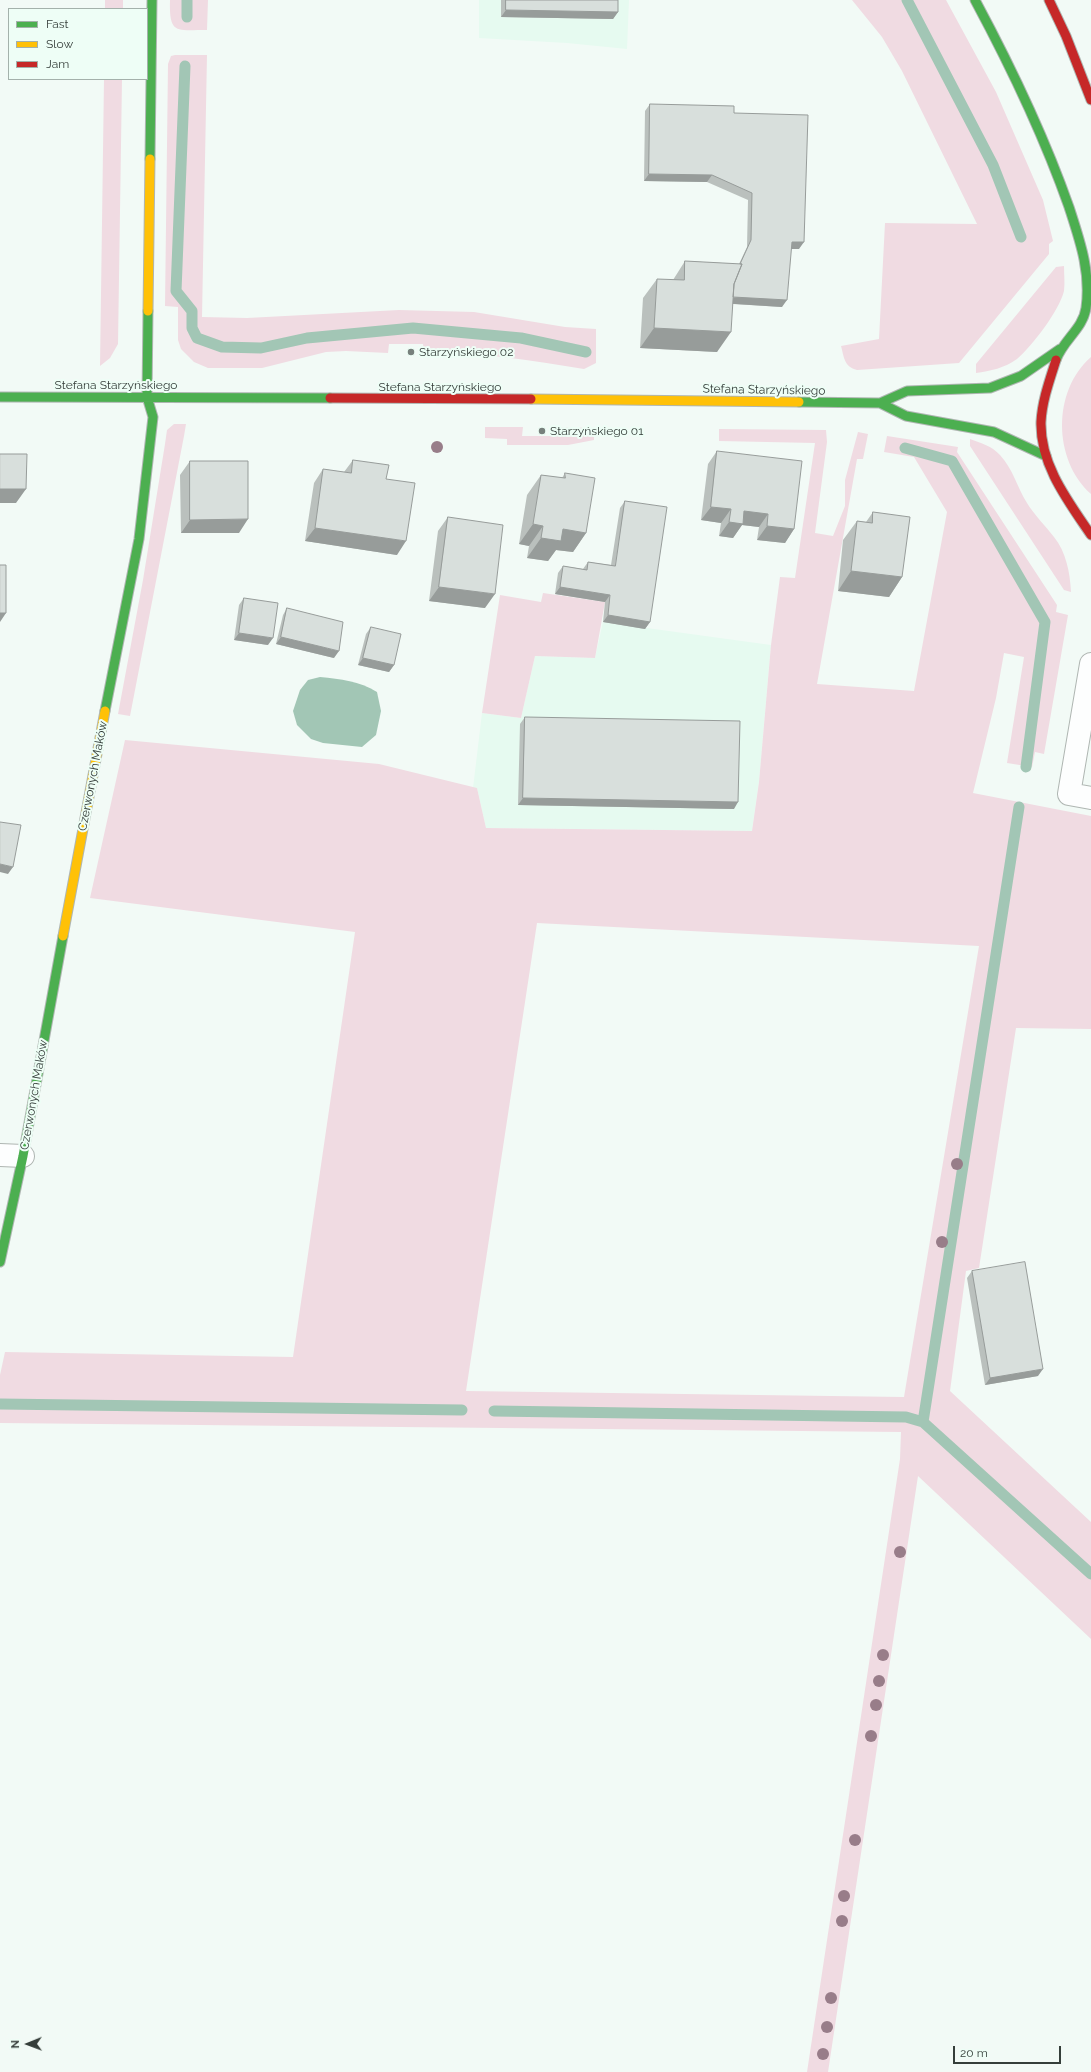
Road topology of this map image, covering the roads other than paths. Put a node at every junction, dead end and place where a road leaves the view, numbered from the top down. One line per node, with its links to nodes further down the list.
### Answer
1 (152, 0): 9 (street, Czerwonych Maków)
2 (975, 0): 6 (street)
3 (1049, 0): 4 (street)
4 (1091, 100)
5 (1091, 319): 6 (street)
6 (1081, 324): 7 (street)
7 (1060, 349): 10 (street, Stefana Starzyńskiego); 11 (street)
8 (0, 397): 9 (street, Stefana Starzyńskiego)
9 (147, 397): 10 (street, Stefana Starzyńskiego); 16 (street, Czerwonych Maków)
10 (880, 403): 11 (street, Stefana Starzyńskiego)
11 (1046, 456): 12 (street)
12 (1091, 535)
13 (1091, 664): 14 (street)
14 (1091, 798)
15 (0, 1156): 16 (street, Czerwonych Maków)
16 (23, 1156): 17 (street, Czerwonych Maków)
17 (0, 1262)

